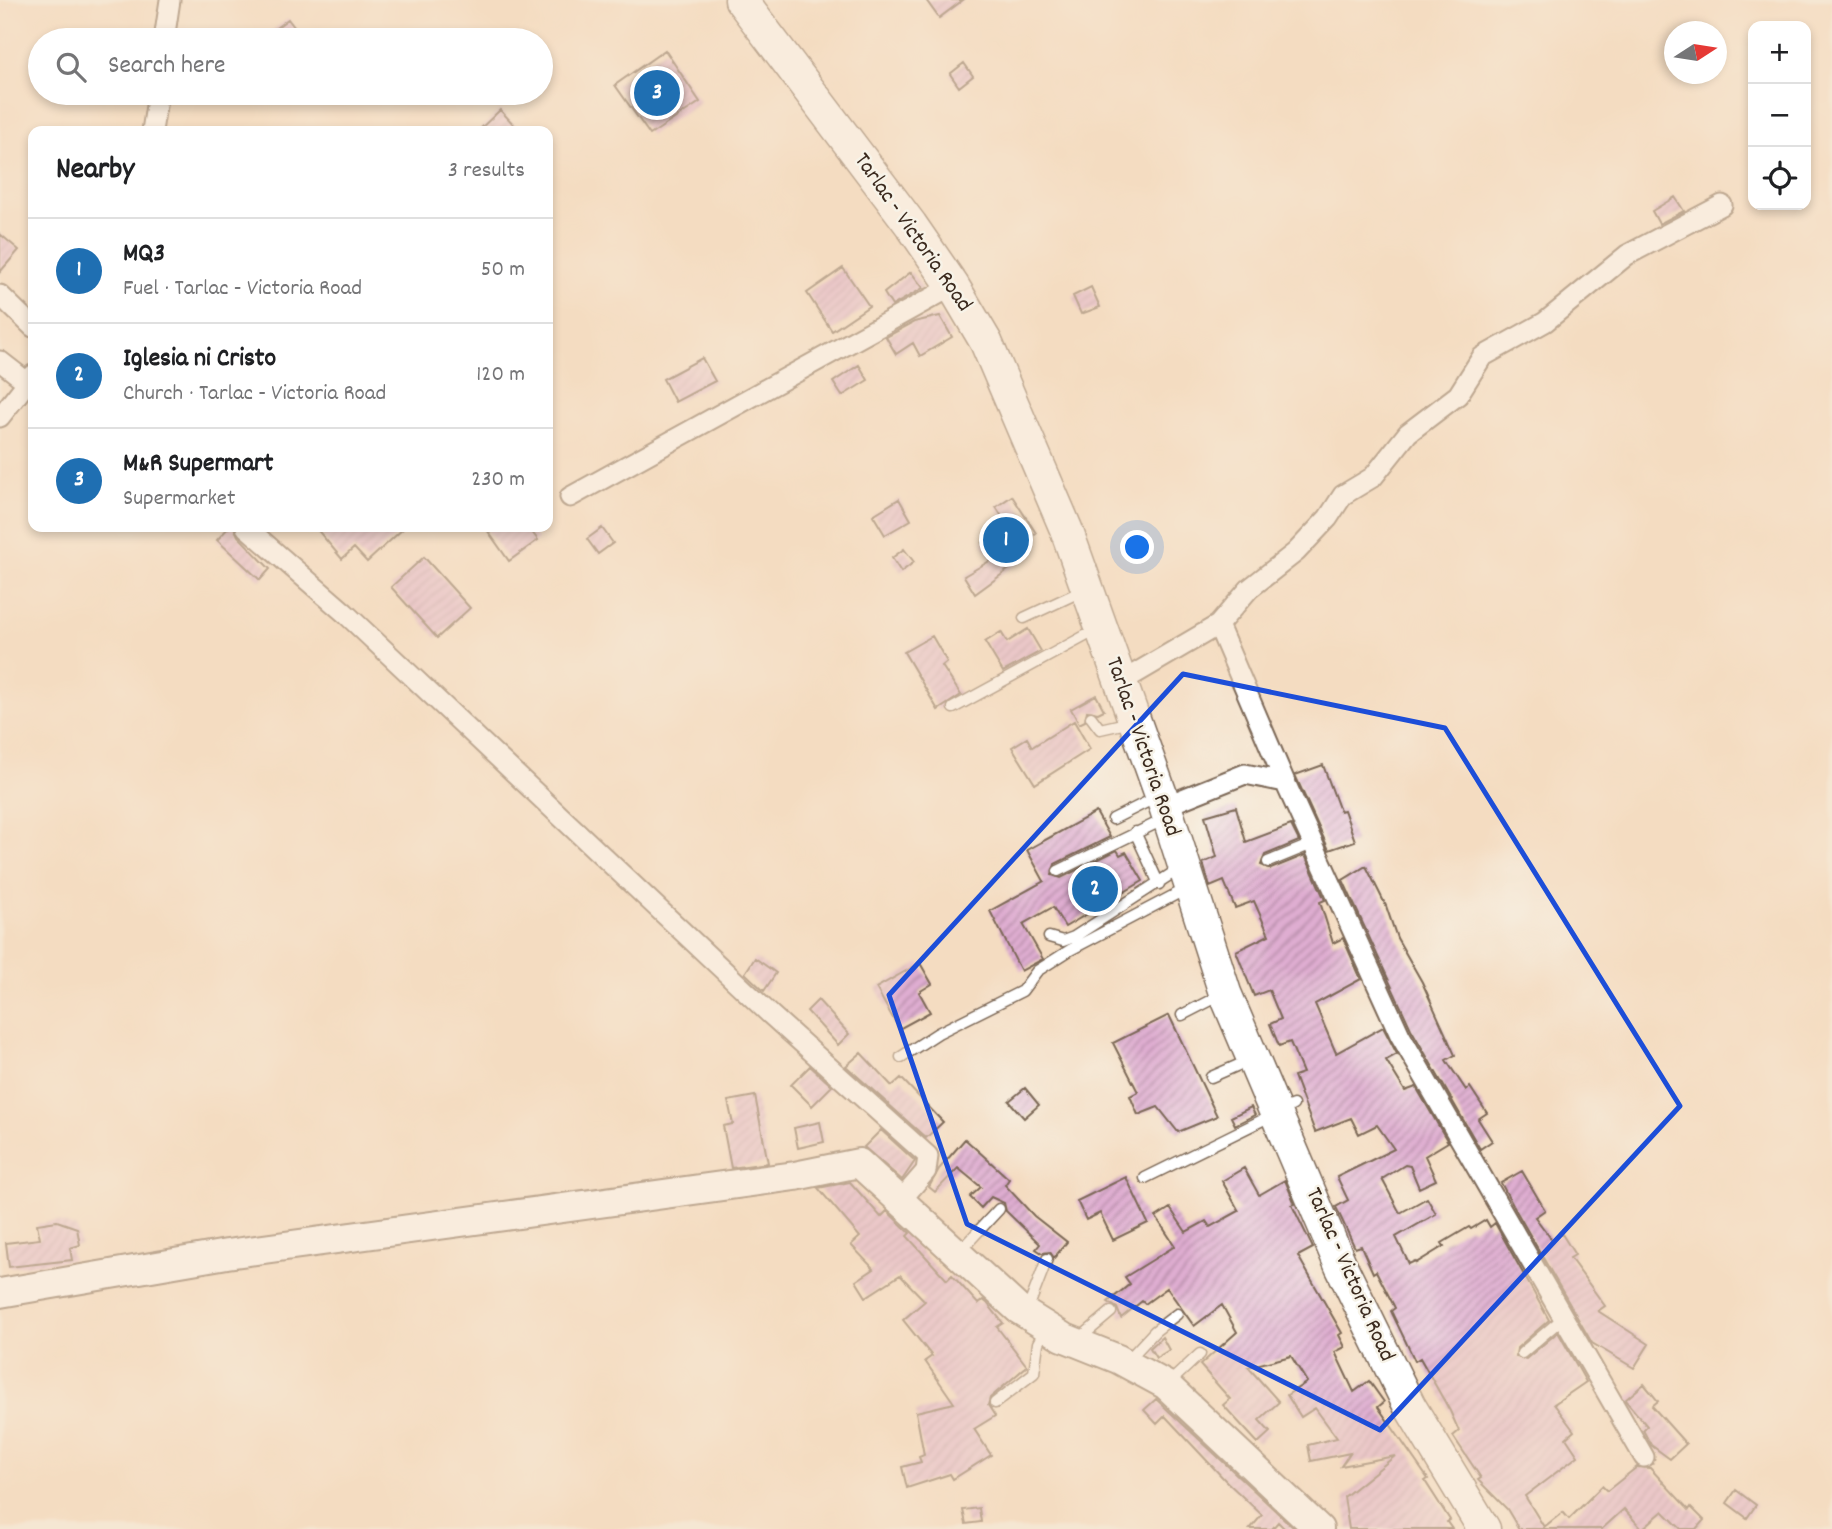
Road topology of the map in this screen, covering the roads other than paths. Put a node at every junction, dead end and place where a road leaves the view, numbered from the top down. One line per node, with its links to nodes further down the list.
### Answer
1 (170, 0): 3 (street)
2 (741, 0): 7 (main road, Tarlac - Victoria Road)
3 (166, 28)
4 (156, 105): 5 (street)
5 (153, 126)
6 (1722, 205): 18 (street)
7 (953, 286): 14 (street); 16 (main road, Tarlac - Victoria Road)
8 (0, 295): 9 (street)
9 (28, 322)
10 (0, 361): 11 (street)
11 (28, 378)
12 (28, 382): 13 (street)
13 (0, 417)
14 (570, 497)
15 (252, 532): 40 (street)
16 (1087, 589): 17 (lane); 19 (main road, Tarlac - Victoria Road)
17 (1024, 618)
18 (1218, 625): 20 (street); 24 (street)
19 (1101, 628): 20 (main road, Tarlac - Victoria Road); 21 (lane)
20 (1121, 682): 23 (main road, Tarlac - Victoria Road)
21 (953, 708)
22 (1091, 717): 23 (lane)
23 (1135, 721): 25 (main road, Tarlac - Victoria Road)
24 (1285, 782): 25 (street); 28 (street)
25 (1164, 807): 26 (lane); 27 (lane); 31 (main road, Tarlac - Victoria Road)
26 (1113, 819)
27 (1135, 832): 30 (lane); 31 (lane)
28 (1312, 844): 29 (lane); 47 (street)
29 (1268, 862)
30 (1058, 871)
31 (1177, 879): 32 (lane); 33 (main road, Tarlac - Victoria Road); 35 (lane)
32 (1049, 937)
33 (1225, 993): 34 (lane); 36 (main road, Tarlac - Victoria Road)
34 (1182, 1015)
35 (901, 1057)
36 (1254, 1058): 37 (lane); 38 (main road, Tarlac - Victoria Road)
37 (1211, 1077)
38 (1285, 1109): 39 (lane); 57 (main road, Tarlac - Victoria Road)
39 (1145, 1178)
40 (901, 1200): 42 (street); 44 (street)
41 (999, 1209): 42 (lane)
42 (957, 1253): 48 (street)
43 (1047, 1259): 48 (lane)
44 (0, 1293)
45 (1111, 1312): 49 (lane)
46 (1177, 1314): 52 (lane)
47 (1563, 1318): 50 (lane); 55 (street)
48 (1036, 1321): 49 (street); 54 (lane)
49 (1076, 1342): 52 (street)
50 (1522, 1353)
51 (1200, 1354): 53 (lane)
52 (1125, 1363): 53 (street)
53 (1166, 1385): 56 (street)
54 (995, 1403)
55 (1644, 1457)
56 (1319, 1529)
57 (1484, 1529)

